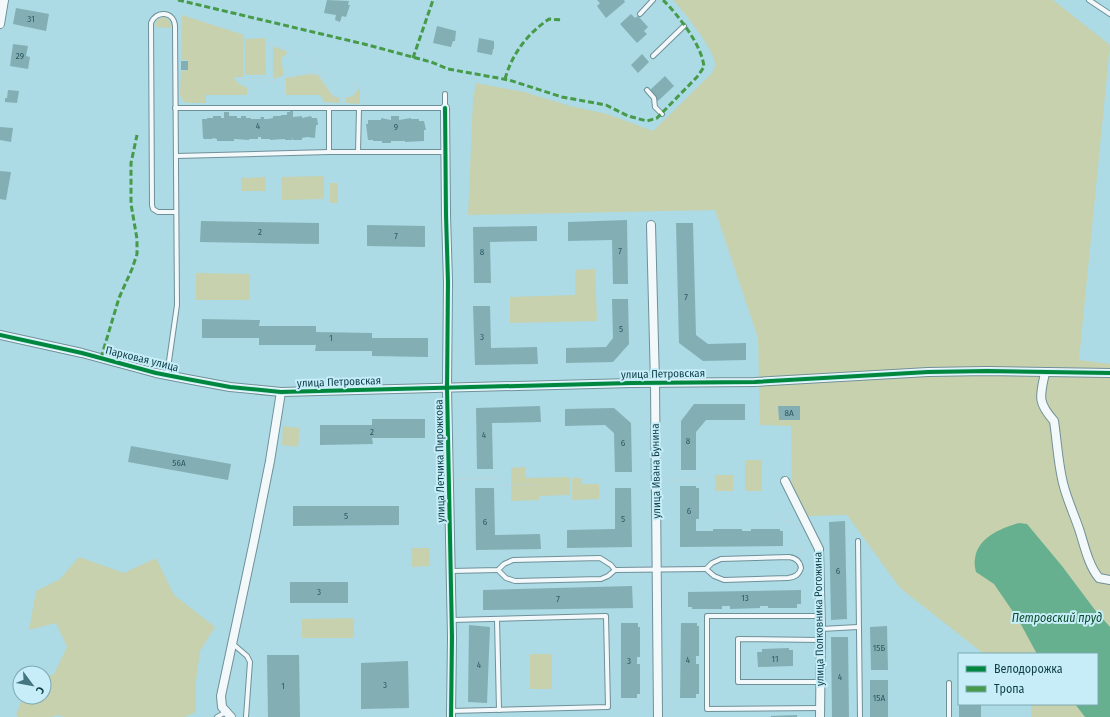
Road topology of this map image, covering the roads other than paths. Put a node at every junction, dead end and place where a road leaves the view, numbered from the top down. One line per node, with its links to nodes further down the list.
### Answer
1 (4, 0): 6 (street)
2 (654, 0): 4 (lane)
3 (1089, 0): 5 (lane)
4 (640, 14)
5 (1110, 14)
6 (0, 24)
7 (684, 26): 8 (lane)
8 (653, 56)
9 (646, 90): 15 (lane)
10 (445, 94): 13 (lane)
11 (175, 108): 12 (lane); 19 (lane); 20 (lane)
12 (329, 108): 14 (lane); 16 (lane)
13 (445, 108): 14 (lane); 18 (street, улица Летчика Пирожкова)
14 (360, 109): 17 (lane)
15 (662, 114)
16 (329, 152): 17 (lane); 19 (lane)
17 (358, 152): 18 (lane)
18 (445, 152): 27 (street, улица Летчика Пирожкова)
19 (176, 156): 20 (lane)
20 (176, 212): 25 (lane)
21 (651, 225): 26 (street, улица Ивана Бунина)
22 (0, 336): 25 (street, Парковая улица)
23 (1045, 373): 24 (street, улица Петровская); 26 (street, улица Петровская); 36 (street)
24 (1110, 373)
25 (167, 375): 28 (street, Парковая улица)
26 (655, 383): 27 (street, улица Петровская); 31 (street, улица Ивана Бунина)
27 (447, 388): 28 (street, улица Петровская); 35 (street, улица Летчика Пирожкова)
28 (281, 392): 43 (street)
29 (785, 481): 37 (street, улица Полковника Рогожина)
30 (858, 541): 40 (lane)
31 (656, 569): 32 (lane); 34 (lane); 52 (street, улица Ивана Бунина)
32 (706, 569): 32 (lane)
33 (498, 570): 34 (lane); 34 (lane); 35 (lane)
34 (615, 570)
35 (451, 571): 39 (street, улица Летчика Пирожкова)
36 (1110, 580)
37 (821, 616): 41 (street, улица Полковника Рогожина); 46 (lane)
38 (498, 619): 39 (lane); 47 (lane); 47 (lane)
39 (452, 620): 48 (street, улица Летчика Пирожкова)
40 (858, 627): 41 (lane); 54 (lane)
41 (821, 629): 42 (street, улица Полковника Рогожина)
42 (821, 640): 44 (street, улица Полковника Рогожина); 44 (lane)
43 (233, 644): 49 (street); 51 (lane)
44 (820, 682): 46 (street, улица Полковника Рогожина)
45 (949, 684): 55 (lane)
46 (820, 708): 53 (street, улица Полковника Рогожина)
47 (499, 710): 48 (lane)
48 (451, 714)
49 (228, 715): 50 (lane)
50 (217, 717)
51 (246, 717)
52 (658, 717)
53 (820, 717)
54 (860, 717)
55 (949, 717)

